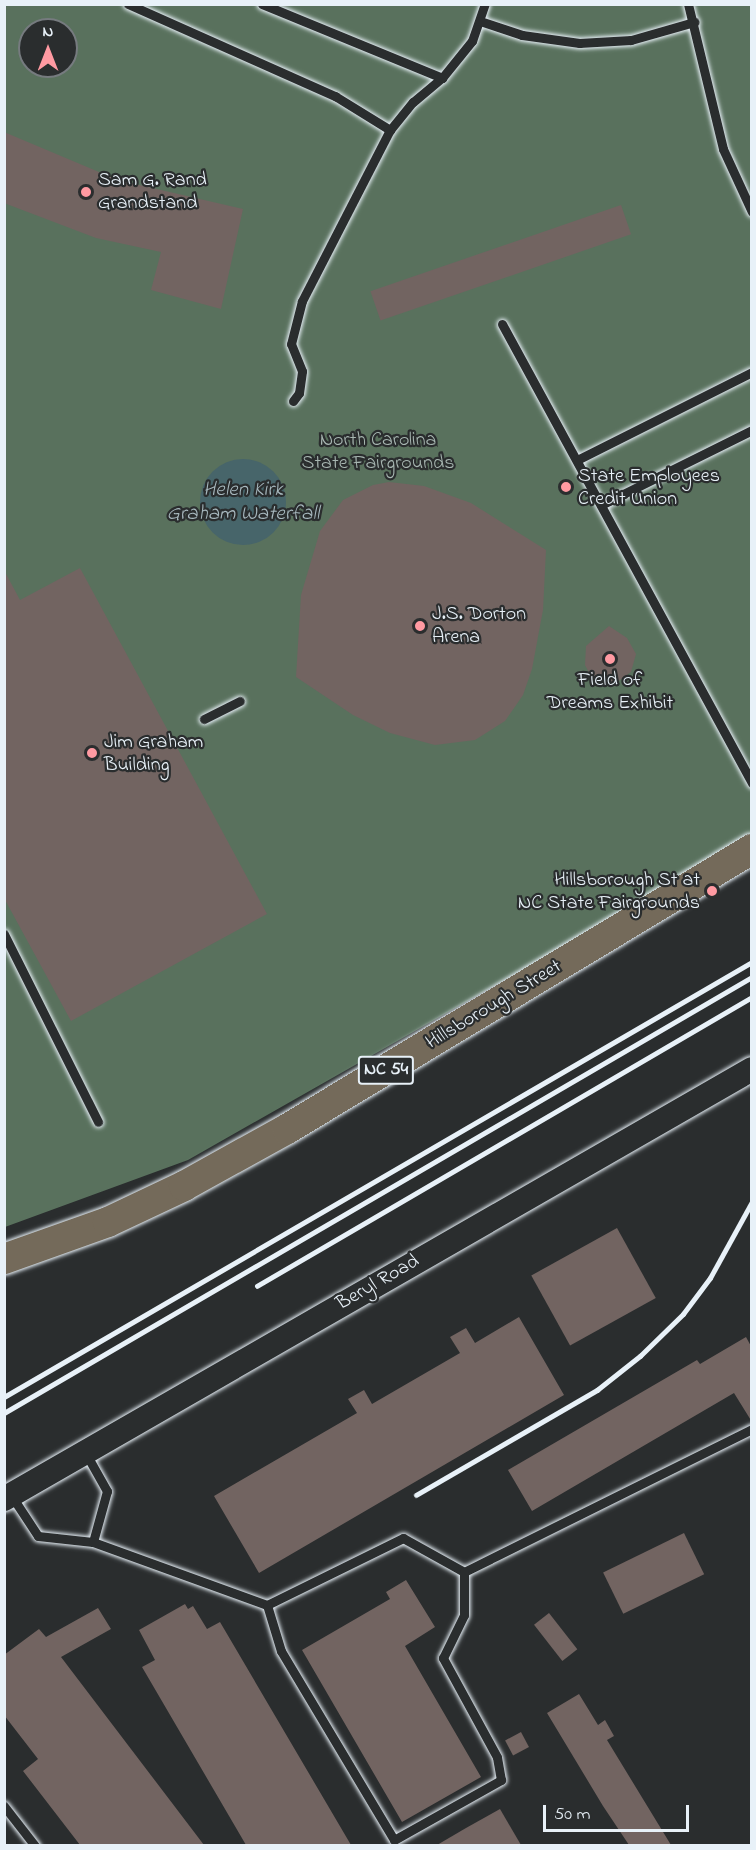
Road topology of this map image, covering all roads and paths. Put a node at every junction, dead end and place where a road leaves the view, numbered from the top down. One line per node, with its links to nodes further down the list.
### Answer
1 (128, 4): 8 (lane)
2 (262, 4): 7 (lane)
3 (485, 4): 5 (lane)
4 (688, 4): 6 (lane)
5 (480, 21): 6 (lane); 7 (lane)
6 (694, 22): 9 (lane)
7 (442, 78): 8 (lane)
8 (390, 130): 12 (lane)
9 (752, 212)
10 (502, 324): 14 (lane)
11 (752, 372): 14 (lane)
12 (293, 401)
13 (752, 430): 15 (lane)
14 (576, 460): 15 (lane)
15 (601, 505): 18 (lane)
16 (240, 701): 17 (lane)
17 (204, 719)
18 (752, 783)
19 (752, 849): 23 (main road, Hillsborough Street / NC 54)
20 (4, 934): 22 (lane)
21 (752, 1069): 25 (street, Beryl Road)
22 (98, 1122)
23 (4, 1259)
24 (752, 1429): 28 (lane)
25 (85, 1452): 26 (street, Beryl Road); 27 (lane)
26 (8, 1497): 27 (lane)
27 (93, 1542): 29 (lane)
28 (464, 1572): 29 (lane); 29 (lane)
29 (267, 1605)
30 (4, 1806): 31 (lane)
31 (35, 1845)

